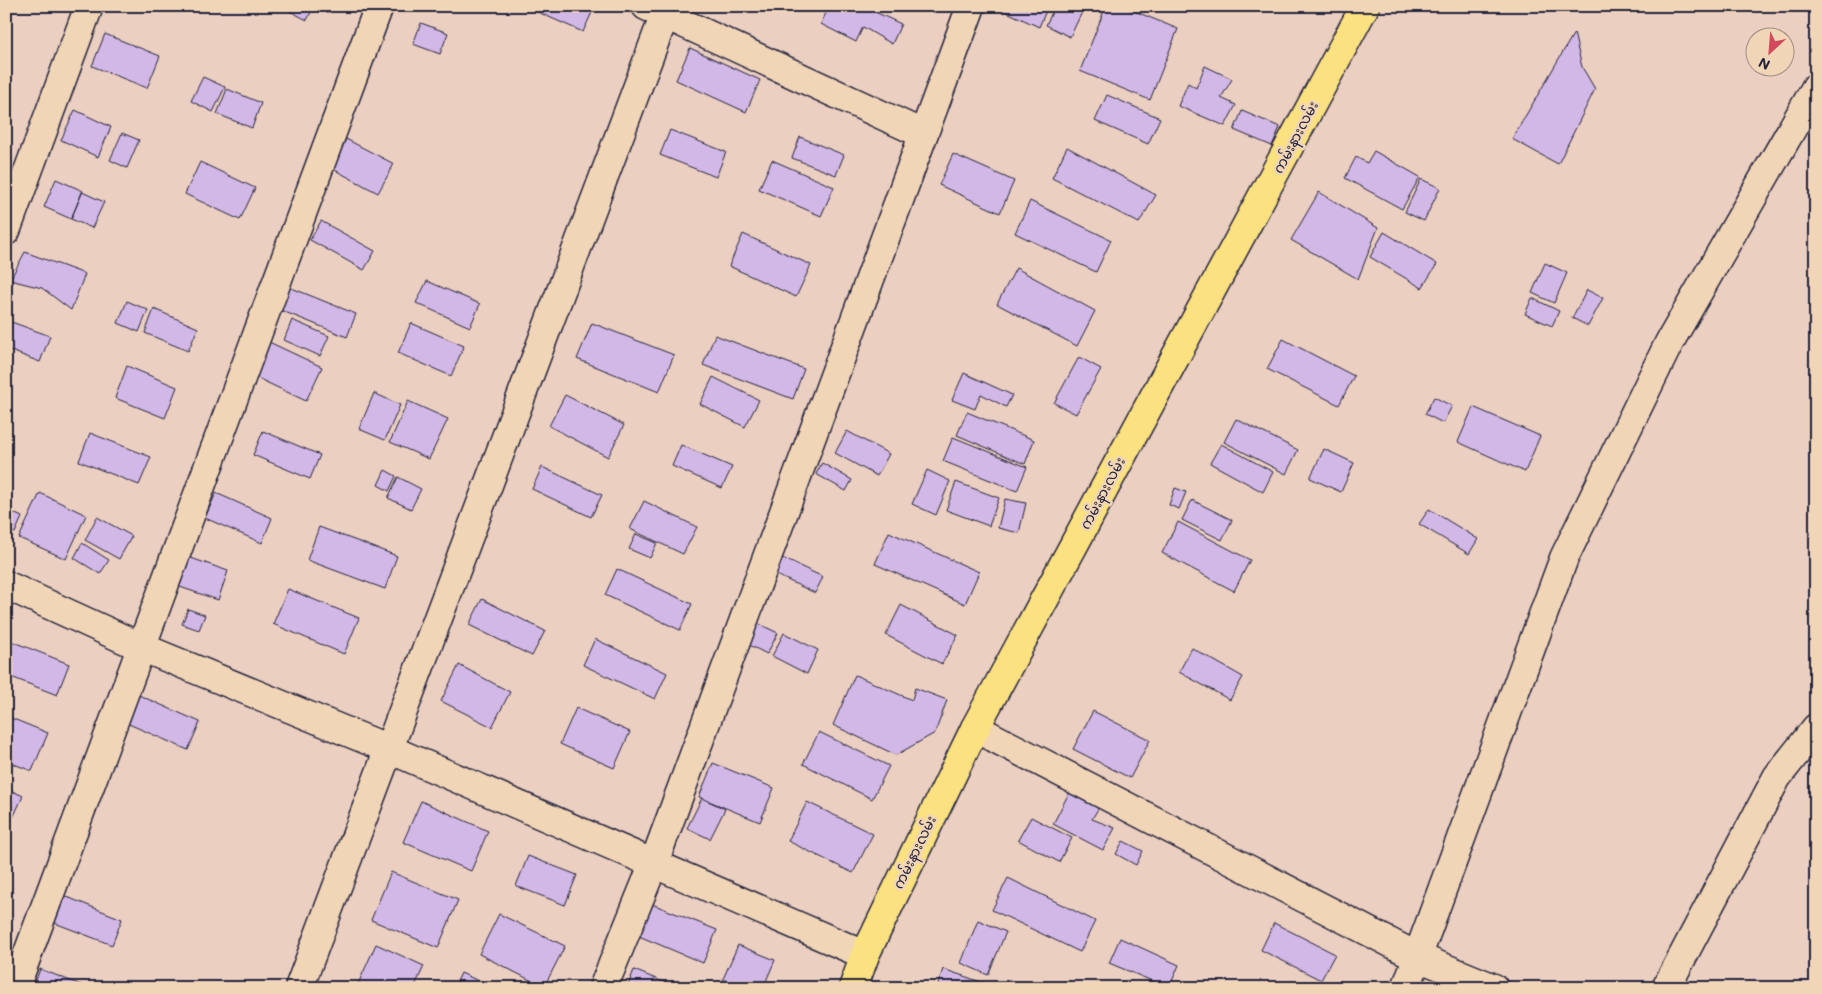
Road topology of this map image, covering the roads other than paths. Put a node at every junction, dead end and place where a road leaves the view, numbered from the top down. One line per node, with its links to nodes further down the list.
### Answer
1 (89, 6): 8 (street)
2 (379, 6): 10 (street)
3 (971, 6): 7 (street)
4 (1365, 6): 11 (main road, ကမ်းနားလမ်း)
5 (660, 9): 7 (street); 13 (street)
6 (1816, 87): 16 (street)
7 (923, 134): 14 (street)
8 (6, 231)
9 (6, 585): 10 (street)
10 (141, 647): 13 (street); 17 (street)
11 (975, 728): 15 (main road, ကမ်းနားလမ်း); 16 (street)
12 (1816, 728): 23 (street)
13 (389, 749): 14 (street); 18 (street)
14 (654, 863): 15 (street); 19 (street)
15 (865, 955): 20 (main road, ကမ်းနားလမ်း)
16 (1418, 957): 21 (street); 22 (street)
17 (15, 988)
18 (299, 988)
19 (603, 988)
20 (853, 988)
21 (1406, 988)
22 (1494, 988)
23 (1666, 988)

